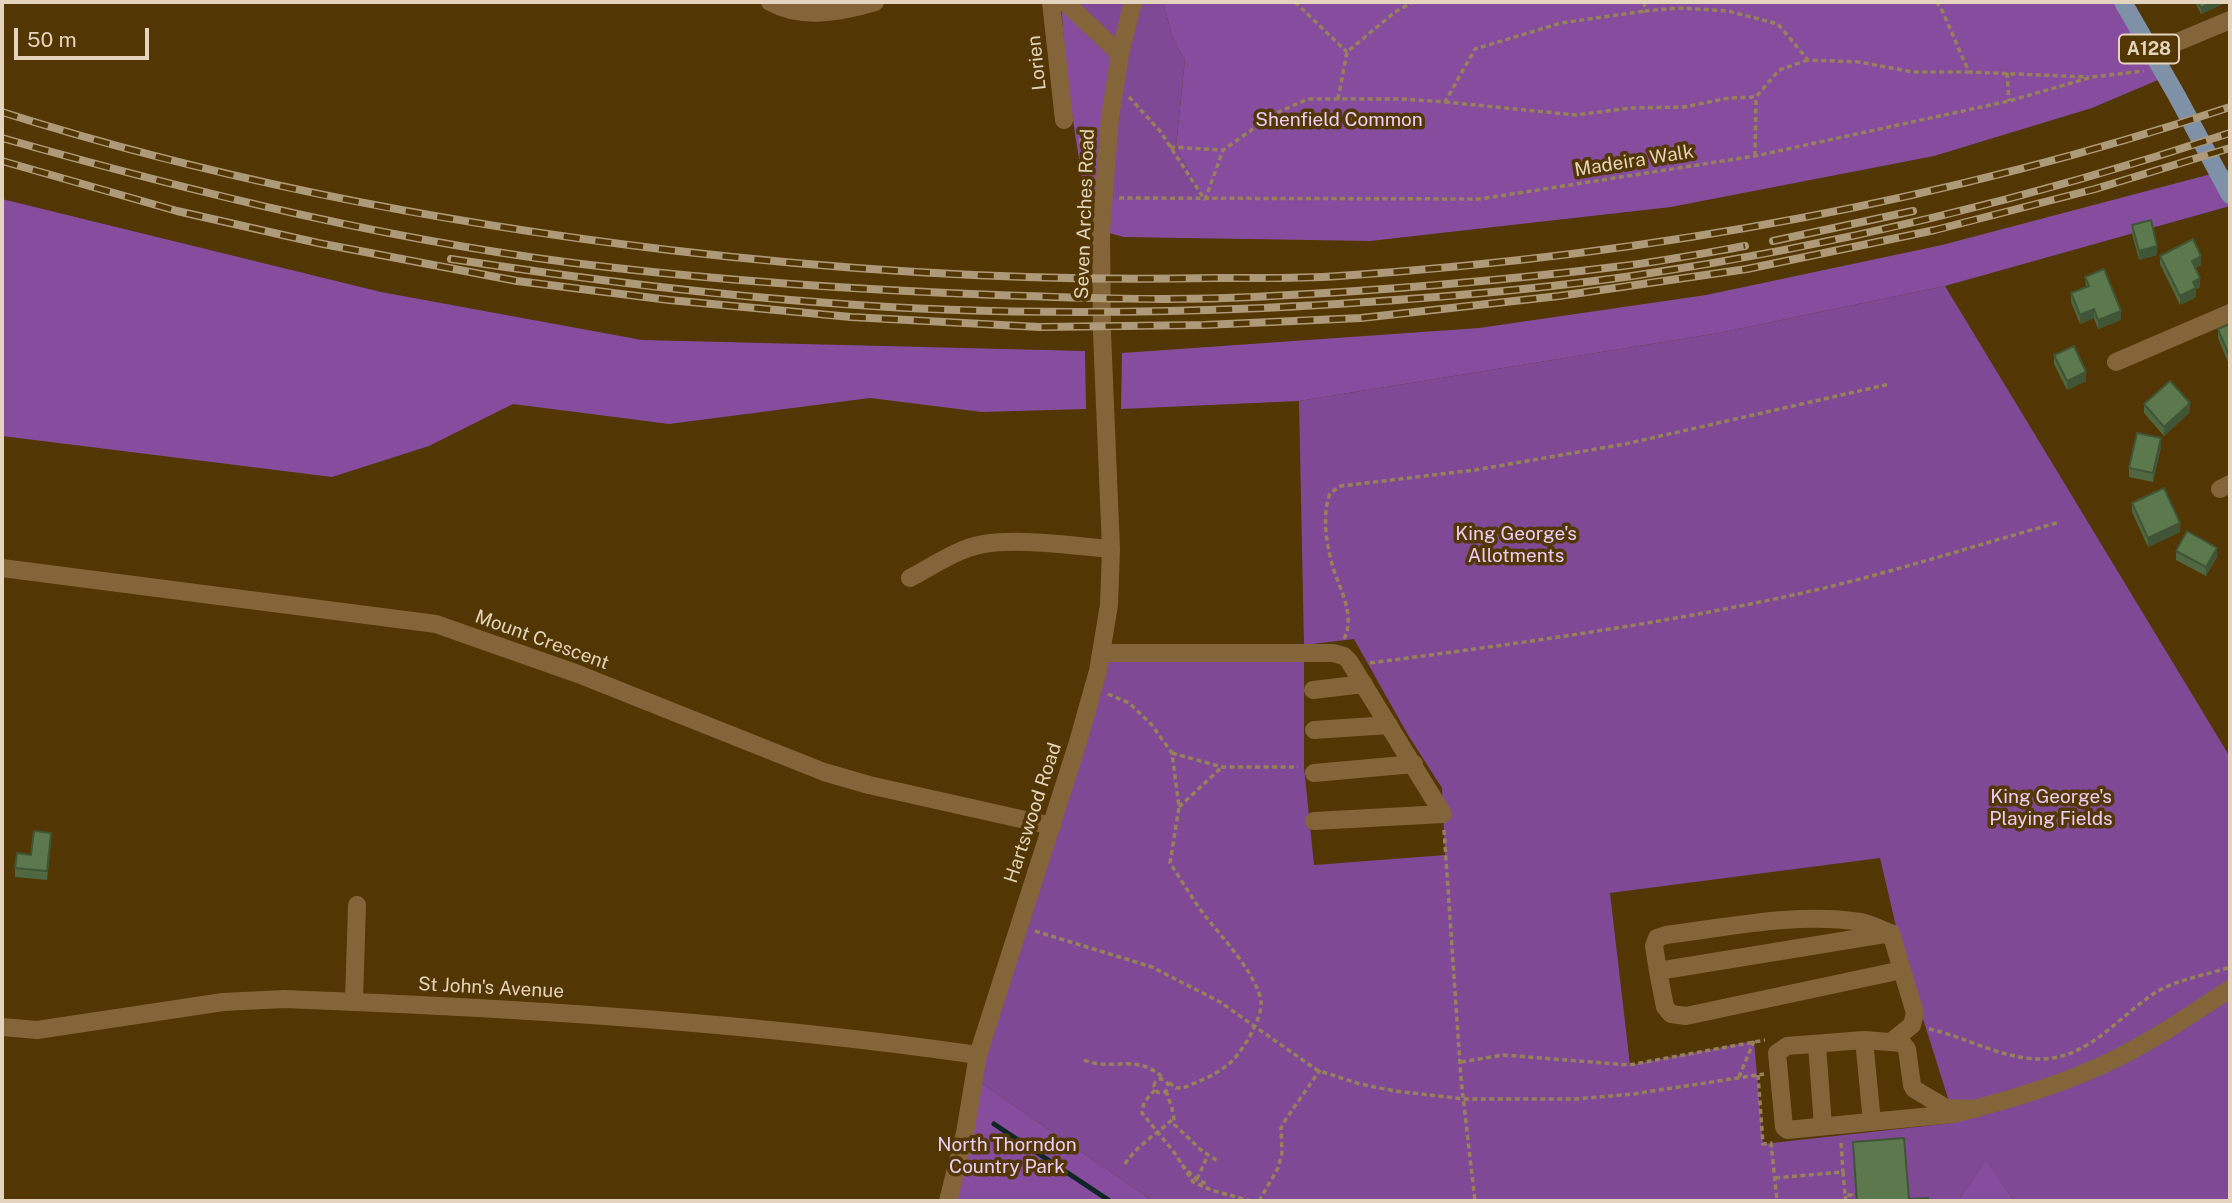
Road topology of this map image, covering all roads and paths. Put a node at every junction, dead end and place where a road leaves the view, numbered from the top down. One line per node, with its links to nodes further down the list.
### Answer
1 (770, 2): 2 (street)
2 (874, 2)
3 (1051, 2): 26 (street, Lorien)
4 (1065, 2): 15 (street)
5 (1133, 2): 15 (street, Seven Arches Road)
6 (1295, 2): 14 (path)
7 (1413, 2): 14 (path)
8 (1644, 2): 11 (path)
9 (1936, 2): 18 (path)
10 (2123, 2): 13 (main road, A128)
11 (1646, 11): 16 (path); 25 (path)
12 (2230, 20): 13 (street)
13 (2151, 51): 17 (main road, A128)
14 (1347, 52): 23 (path)
15 (1120, 54): 21 (street, Seven Arches Road)
16 (1808, 60): 18 (path); 22 (path)
17 (2160, 69): 20 (path, Madeira Walk); 30 (main road, A128)
18 (1969, 72): 19 (path)
19 (2007, 73): 20 (path); 24 (path)
20 (2092, 77): 24 (path, Madeira Walk)
21 (1115, 82): 27 (path); 31 (street, Seven Arches Road)
22 (1756, 97): 25 (path); 29 (path)
23 (1338, 99): 25 (path); 28 (path)
24 (2009, 101): 29 (path, Madeira Walk)
25 (1445, 102)
26 (1064, 120)
27 (1170, 147): 28 (path); 32 (path)
28 (1223, 150): 32 (path)
29 (1755, 156): 32 (path, Madeira Walk)
30 (2230, 195)
31 (1103, 197): 32 (path, Madeira Walk); 36 (street, Seven Arches Road)
32 (1205, 200)
33 (2230, 313): 34 (street)
34 (2116, 362)
35 (1890, 384): 42 (path)
36 (1105, 429): 38 (street, Hartswood Road)
37 (2060, 522): 43 (path)
38 (1111, 549): 40 (street); 41 (street, Hartswood Road)
39 (2, 568): 56 (street, Mount Crescent)
40 (910, 578)
41 (1101, 653): 42 (street); 45 (street, Hartswood Road)
42 (1321, 653): 43 (street)
43 (1349, 661): 44 (street)
44 (1364, 684): 46 (street); 47 (street)
45 (1093, 687): 49 (path); 56 (street, Hartswood Road)
46 (1312, 690)
47 (1389, 724): 48 (street); 50 (street)
48 (1314, 730)
49 (1172, 753): 51 (path); 53 (path)
50 (1414, 764): 52 (street); 54 (street)
51 (1222, 767): 52 (path); 53 (path)
52 (1309, 770)
53 (1179, 807): 64 (path)
54 (1443, 814): 55 (street); 80 (path)
55 (1314, 821)
56 (1052, 826): 58 (street, Hartswood Road)
57 (357, 905): 63 (street)
58 (1019, 927): 64 (path); 70 (street, Hartswood Road)
59 (1891, 933): 60 (street); 61 (street); 61 (street)
60 (1902, 970): 61 (street); 68 (street)
61 (1658, 971)
62 (2230, 989): 81 (street)
63 (354, 1001): 65 (street, St John's Avenue); 70 (street, St John's Avenue)
64 (1255, 1025): 72 (path); 76 (path)
65 (2, 1027)
66 (1864, 1040): 68 (street); 69 (street); 84 (street)
67 (1754, 1041): 75 (path)
68 (1891, 1042): 77 (street)
69 (1817, 1045): 73 (street); 85 (street)
70 (978, 1055): 95 (street, Hartswood Road)
71 (1084, 1060): 76 (path)
72 (1320, 1070): 80 (path); 97 (path)
73 (1779, 1072): 74 (path); 85 (street)
74 (1758, 1075): 75 (path); 91 (path)
75 (1739, 1077): 80 (path)
76 (1165, 1080): 78 (path); 79 (path)
77 (1912, 1085): 81 (street); 82 (street)
78 (1155, 1090): 79 (path); 86 (path)
79 (1166, 1091): 83 (path)
80 (1464, 1099): 98 (path)
81 (1975, 1109): 82 (street)
82 (1915, 1117): 84 (street)
83 (1173, 1119): 86 (path); 87 (path)
84 (1872, 1122): 85 (street)
85 (1823, 1126)
86 (1159, 1134): 89 (path); 90 (path)
87 (1208, 1155): 88 (path); 92 (path)
88 (1219, 1162)
89 (1125, 1164)
90 (1182, 1165): 92 (path); 96 (path)
91 (1775, 1178): 94 (path); 99 (path)
92 (1197, 1180): 93 (path)
93 (1207, 1184)
94 (1845, 1195): 100 (path); 101 (path)
95 (947, 1201)
96 (1251, 1201)
97 (1259, 1201)
98 (1475, 1201)
99 (1777, 1201)
100 (1846, 1201)
101 (1852, 1201)

